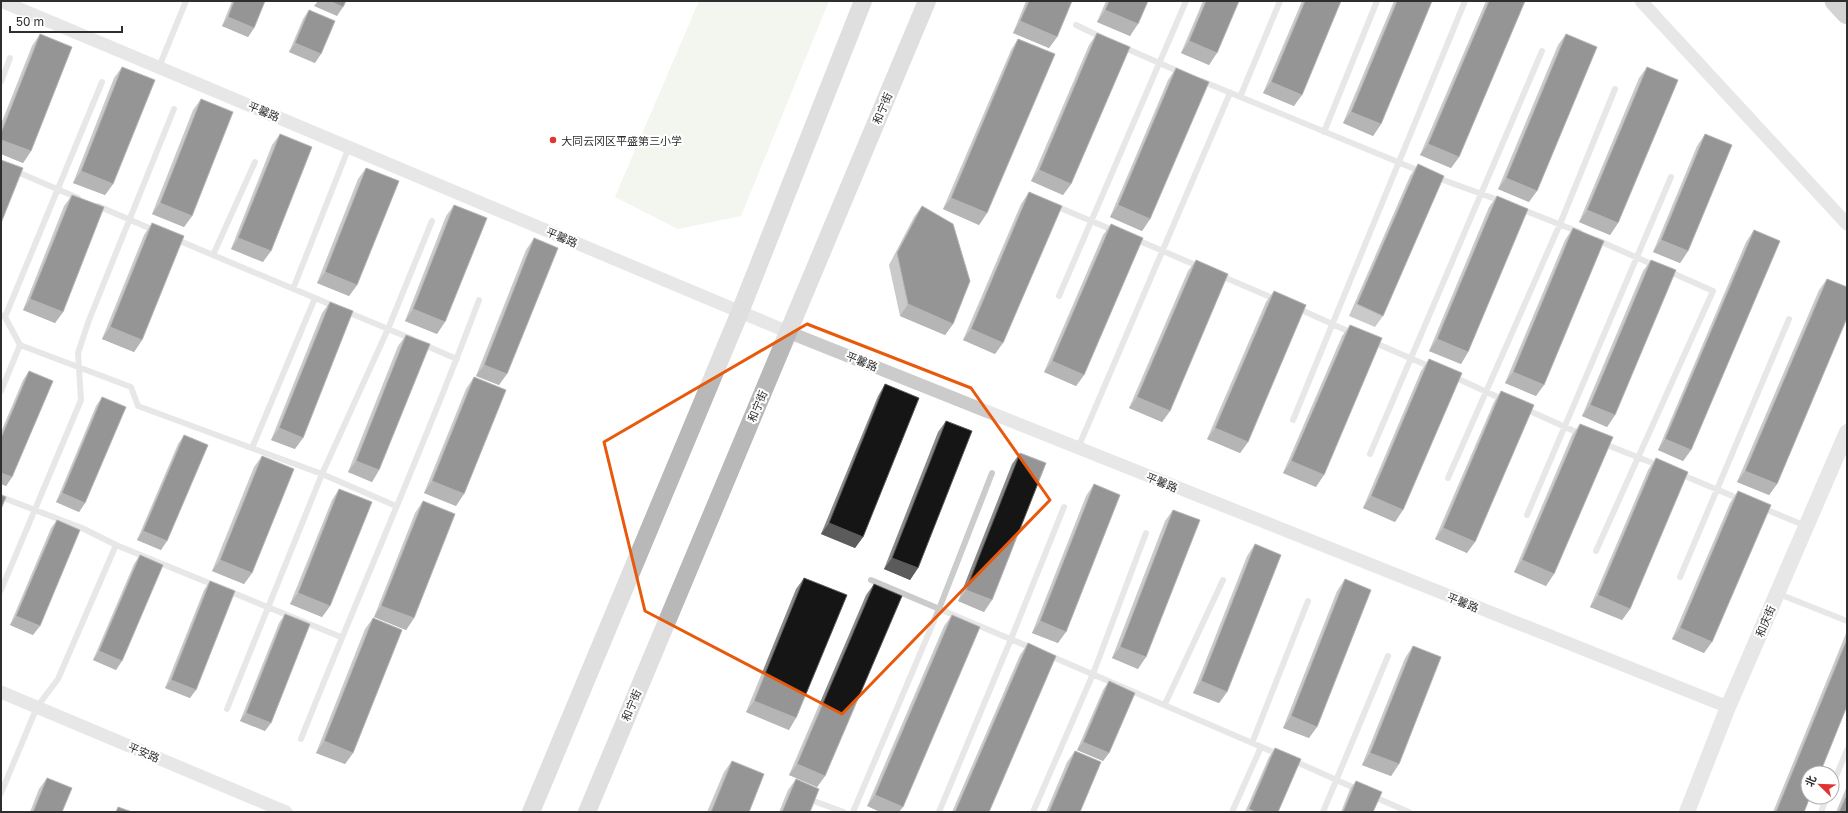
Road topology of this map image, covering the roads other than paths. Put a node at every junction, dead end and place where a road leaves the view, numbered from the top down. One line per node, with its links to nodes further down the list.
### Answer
1 (1, 1): 18 (street, 平馨路)
2 (186, 1): 18 (lane)
3 (863, 1): 60 (main road)
4 (927, 1): 65 (main road, 和宁街)
5 (1186, 1): 17 (lane)
6 (1280, 1): 25 (lane)
7 (1377, 1): 27 (lane)
8 (1465, 1): 30 (lane)
9 (1640, 1): 44 (street)
10 (1835, 1): 11 (highway)
11 (1847, 14)
12 (1076, 25): 13 (lane)
13 (1111, 41)
14 (1118, 44): 17 (lane)
15 (1542, 52): 34 (lane)
16 (10, 58): 21 (lane)
17 (1160, 63): 19 (lane); 42 (lane)
18 (159, 67): 28 (street, 平馨路)
19 (1188, 75)
20 (1195, 78): 24 (lane)
21 (1, 82)
22 (102, 82): 33 (lane)
23 (1615, 89): 43 (lane)
24 (1230, 93): 25 (lane); 49 (lane)
25 (1240, 97): 27 (lane)
26 (174, 109): 40 (lane)
27 (1324, 132): 30 (lane)
28 (349, 148): 54 (lane); 60 (street, 平馨路)
29 (255, 162): 50 (lane)
30 (1399, 164): 34 (lane); 63 (lane)
31 (1, 165): 33 (lane)
32 (1671, 177): 51 (lane)
33 (58, 189): 35 (lane); 61 (lane)
34 (1481, 194): 38 (lane); 69 (lane)
35 (87, 201)
36 (1047, 203): 42 (lane)
37 (94, 204): 40 (lane)
38 (1510, 205)
39 (1518, 208): 43 (lane)
40 (130, 220): 46 (lane); 71 (lane)
41 (432, 221): 64 (lane)
42 (1091, 221): 45 (lane); 55 (lane)
43 (1560, 224): 51 (lane); 75 (lane)
44 (1847, 224)
45 (1120, 233)
46 (164, 234)
47 (1127, 236): 49 (lane)
48 (171, 237): 50 (lane)
49 (1162, 251): 52 (lane); 84 (lane)
50 (213, 255): 54 (lane)
51 (1636, 257): 79 (lane); 86 (lane)
52 (1204, 268)
53 (1210, 271): 58 (lane)
54 (294, 289): 56 (lane)
55 (1059, 296)
56 (315, 298): 64 (lane); 83 (lane)
57 (479, 300): 70 (lane)
58 (1286, 304)
59 (1292, 307): 63 (lane)
60 (740, 312): 65 (street, 平馨路); 131 (main road)
61 (3, 316): 68 (lane)
62 (1789, 319): 92 (lane)
63 (1333, 324): 66 (lane); 78 (lane)
64 (388, 329): 70 (lane); 90 (lane)
65 (788, 332): 84 (street, 平馨路); 132 (main road, 和宁街)
66 (1362, 337)
67 (1369, 340): 69 (lane)
68 (20, 346): 71 (lane); 74 (lane)
69 (1412, 358): 72 (lane); 85 (lane)
70 (457, 359): 95 (lane)
71 (79, 369): 83 (lane); 98 (lane)
72 (1439, 370)
73 (1445, 373): 75 (lane)
74 (1, 391)
75 (1486, 391): 76 (lane); 91 (lane)
76 (1508, 401)
77 (1515, 404): 79 (lane)
78 (1293, 420)
79 (1565, 427): 81 (lane); 99 (lane)
80 (1847, 432): 100 (street, 和庆街)
81 (1587, 436)
82 (1594, 439): 86 (lane)
83 (252, 448): 90 (lane)
84 (1078, 448): 120 (street, 平馨路)
85 (1370, 454)
86 (1638, 457): 87 (lane); 103 (lane)
87 (1667, 469)
88 (1674, 472): 92 (lane)
89 (992, 473): 111 (lane)
90 (322, 474): 95 (lane); 110 (lane)
91 (1448, 478)
92 (1717, 490): 94 (lane); 104 (lane)
93 (1, 497): 98 (lane)
94 (1752, 504)
95 (396, 506): 113 (lane)
96 (1758, 506): 100 (lane)
97 (1064, 507): 114 (lane)
98 (34, 511): 102 (lane); 107 (lane)
99 (1527, 515)
100 (1806, 526): 108 (street, 和庆街)
101 (1146, 533): 116 (lane)
102 (116, 544): 110 (lane); 119 (lane)
103 (1596, 551)
104 (1680, 577)
105 (871, 580): 111 (lane)
106 (1224, 580): 118 (lane)
107 (1, 590)
108 (1777, 594): 112 (lane); 120 (street, 和庆街)
109 (1308, 601): 123 (lane)
110 (268, 607): 113 (lane); 121 (lane)
111 (939, 609): 114 (lane); 134 (lane)
112 (1847, 621)
113 (341, 637): 122 (lane)
114 (1011, 640): 116 (lane); 135 (lane)
115 (1388, 656): 127 (lane)
116 (1093, 674): 118 (lane); 136 (lane)
117 (1, 692): 119 (street, 平安路)
118 (1165, 704): 123 (lane)
119 (37, 707): 128 (lane); 130 (street, 平安路)
120 (1728, 707): 140 (street, 和庆街)
121 (227, 709)
122 (301, 739)
123 (1252, 743): 124 (lane)
124 (1261, 747): 127 (lane); 137 (lane)
125 (1847, 750): 126 (lane)
126 (1840, 767)
127 (1338, 780): 138 (lane); 139 (lane)
128 (1, 793)
129 (798, 795): 133 (lane)
130 (286, 812)
131 (531, 812)
132 (587, 812)
133 (844, 812)
134 (852, 812)
135 (939, 812)
136 (1033, 812)
137 (1232, 812)
138 (1323, 812)
139 (1409, 812)
140 (1687, 812)

